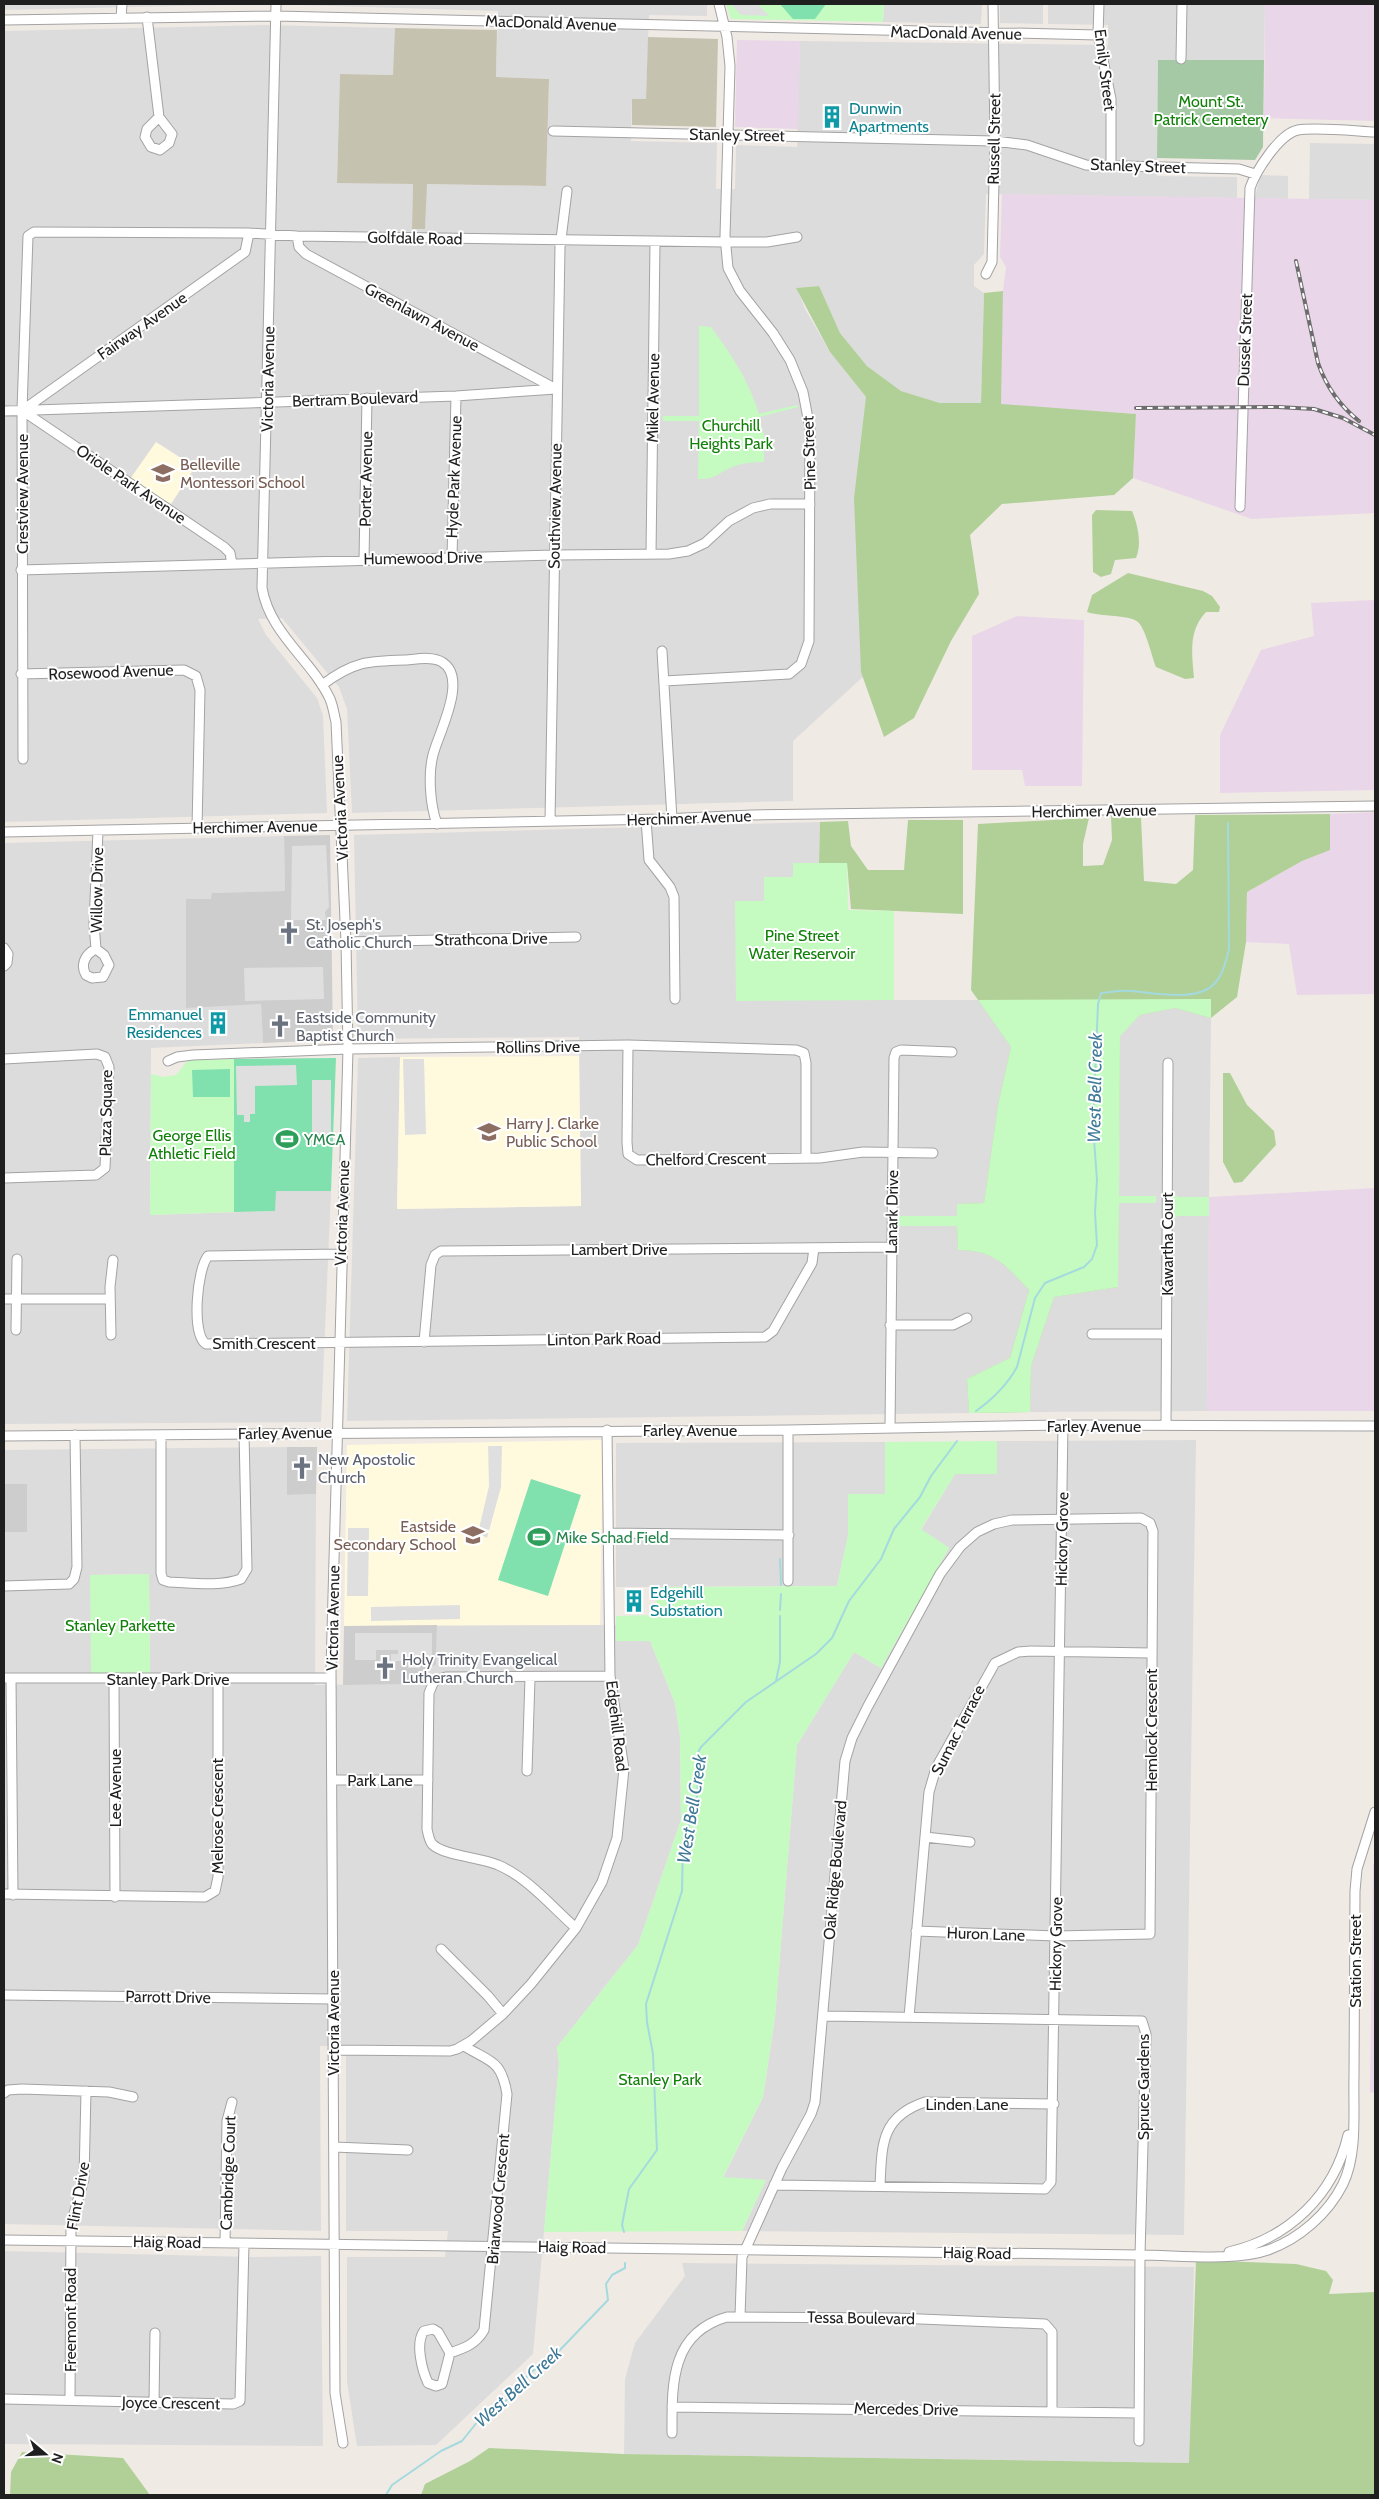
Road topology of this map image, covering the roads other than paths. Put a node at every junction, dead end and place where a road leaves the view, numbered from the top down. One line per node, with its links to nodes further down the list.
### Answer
1 (122, 4): 9 (street)
2 (276, 4): 7 (street, Victoria Avenue)
3 (719, 4): 11 (street, Pine Street)
4 (993, 4): 12 (street, Russell Street)
5 (1099, 4): 13 (street, Emily Street)
6 (1182, 4): 14 (street)
7 (276, 16): 8 (street, MacDonald Avenue); 11 (street, MacDonald Avenue); 25 (street, Victoria Avenue)
8 (147, 17): 9 (street, MacDonald Avenue); 15 (street)
9 (121, 18): 10 (street, MacDonald Avenue)
10 (4, 20)
11 (725, 28): 12 (street, MacDonald Avenue); 18 (street, Pine Street)
12 (993, 34): 13 (street, MacDonald Avenue); 19 (street, Russell Street)
13 (1098, 35): 20 (street, Emily Street)
14 (1181, 59)
15 (159, 117)
16 (553, 131): 18 (street, Stanley Street)
17 (1375, 132): 21 (street)
18 (728, 135): 19 (street, Stanley Street); 30 (street, Pine Street)
19 (995, 141): 20 (street, Stanley Street); 31 (street, Russell Street)
20 (1111, 166): 21 (street, Stanley Street)
21 (1255, 174): 39 (street, Dussek Street)
22 (567, 191): 28 (street, Southview Avenue)
23 (34, 232): 24 (street, Golfdale Road); 36 (street, Crestview Avenue)
24 (249, 234): 25 (street, Golfdale Road); 36 (street, Fairway Avenue)
25 (271, 234): 26 (street, Golfdale Road); 35 (street, Victoria Avenue)
26 (297, 236): 28 (street, Golfdale Road); 32 (street, Greenlawn Avenue)
27 (797, 238): 30 (street, Golfdale Road)
28 (560, 240): 29 (street, Golfdale Road); 32 (street, Southview Avenue)
29 (655, 242): 30 (street, Golfdale Road); 40 (street, Mikel Avenue)
30 (726, 242): 38 (street, Pine Street)
31 (986, 274)
32 (556, 389): 33 (street, Bertram Boulevard); 41 (street, Southview Avenue)
33 (456, 396): 34 (street, Bertram Boulevard); 42 (street, Hyde Park Avenue)
34 (367, 398): 35 (street, Bertram Boulevard); 43 (street, Porter Avenue)
35 (268, 401): 36 (street, Bertram Boulevard); 45 (street, Victoria Avenue)
36 (22, 410): 37 (street, Bertram Boulevard); 44 (street, Oriole Park Avenue); 46 (street, Crestview Avenue)
37 (4, 411)
38 (810, 504): 40 (street, Humewood Drive); 49 (street, Pine Street)
39 (1240, 507)
40 (651, 554): 41 (street, Humewood Drive)
41 (554, 555): 42 (street, Humewood Drive); 55 (street, Southview Avenue)
42 (452, 558): 43 (street, Humewood Drive)
43 (364, 560): 45 (street, Humewood Drive)
44 (232, 564): 45 (street, Humewood Drive); 46 (street, Humewood Drive)
45 (263, 564): 50 (street, Victoria Avenue)
46 (21, 570): 48 (street, Crestview Avenue)
47 (662, 651): 49 (street)
48 (21, 674): 51 (street, Crestview Avenue); 58 (street, Rosewood Avenue)
49 (664, 681): 53 (street)
50 (322, 685): 56 (street); 57 (street, Victoria Avenue)
51 (22, 759)
52 (1375, 806): 53 (street, Herchimer Avenue)
53 (672, 819): 54 (street, Herchimer Avenue)
54 (646, 820): 55 (street, Herchimer Avenue); 66 (street)
55 (550, 821): 56 (street, Herchimer Avenue)
56 (437, 824): 57 (street, Herchimer Avenue)
57 (342, 826): 58 (street, Herchimer Avenue); 62 (street, Victoria Avenue)
58 (197, 828): 59 (street, Herchimer Avenue)
59 (98, 831): 60 (street, Herchimer Avenue); 64 (street, Willow Drive)
60 (4, 832)
61 (576, 937): 62 (street, Strathcona Drive)
62 (346, 942): 68 (street, Victoria Avenue)
63 (4, 948): 65 (street)
64 (96, 949)
65 (4, 966)
66 (675, 999)
67 (628, 1045): 68 (street, Rollins Drive); 75 (street, Rollins Drive); 75 (street, Chelford Crescent)
68 (348, 1049): 71 (street, Rollins Drive); 79 (street, Victoria Avenue)
69 (952, 1052): 73 (street, Lanark Drive)
70 (4, 1059): 76 (street, Plaza Square)
71 (168, 1061)
72 (1168, 1063): 89 (street, Kawartha Court)
73 (893, 1153): 74 (street, Chelford Crescent); 75 (street, Chelford Crescent); 77 (street, Lanark Drive)
74 (933, 1153)
75 (806, 1158)
76 (4, 1178)
77 (892, 1247): 78 (street, Lambert Drive); 86 (street, Lanark Drive)
78 (814, 1248): 91 (street, Linton Park Road); 91 (street, Lambert Drive)
79 (341, 1254): 92 (street, Victoria Avenue); 92 (street, Smith Crescent)
80 (17, 1259): 83 (street)
81 (113, 1260): 84 (street)
82 (4, 1299): 83 (street)
83 (18, 1299): 84 (street); 87 (street)
84 (110, 1299): 90 (street)
85 (967, 1318): 86 (street)
86 (890, 1325): 96 (street, Lanark Drive)
87 (16, 1330)
88 (1092, 1334): 89 (street)
89 (1166, 1334): 93 (street, Kawartha Court)
90 (111, 1335)
91 (424, 1342): 92 (street, Linton Park Road)
92 (338, 1343): 100 (street, Victoria Avenue)
93 (1166, 1425): 94 (street, Farley Avenue); 95 (street, Farley Avenue)
94 (1064, 1426): 96 (street, Farley Avenue); 104 (street, Hickory Grove)
95 (1375, 1426)
96 (890, 1428): 98 (street, Farley Avenue)
97 (607, 1430): 98 (street, Farley Avenue); 100 (street, Farley Avenue); 105 (street, Edgehill Road)
98 (788, 1430): 106 (street)
99 (244, 1433): 100 (street, Farley Avenue); 101 (street, Farley Avenue); 101 (street)
100 (337, 1433): 114 (street, Victoria Avenue)
101 (161, 1435): 103 (street, Farley Avenue)
102 (4, 1436): 103 (street, Farley Avenue)
103 (75, 1436): 108 (street)
104 (1063, 1520): 109 (street, Hickory Grove); 110 (street, Hemlock Crescent); 132 (street, Oak Ridge Boulevard)
105 (608, 1533): 106 (street); 111 (street, Edgehill Road)
106 (789, 1535): 107 (street)
107 (788, 1581)
108 (4, 1586)
109 (1061, 1652): 110 (street, Sumac Terrace); 121 (street, Sumac Terrace); 127 (street, Hickory Grove)
110 (1151, 1652): 127 (street, Hemlock Crescent)
111 (610, 1676): 115 (street); 125 (street, Edgehill Road)
112 (8, 1678): 116 (street, Stanley Park Drive); 123 (street)
113 (218, 1678): 114 (street, Stanley Park Drive); 116 (street, Stanley Park Drive); 124 (street, Melrose Crescent)
114 (331, 1678): 118 (street, Victoria Avenue)
115 (530, 1678): 117 (street); 119 (street)
116 (114, 1679): 124 (street, Lee Avenue)
117 (527, 1772)
118 (333, 1780): 119 (street, Park Lane); 130 (street, Victoria Avenue)
119 (428, 1780): 125 (street)
120 (1375, 1812): 142 (street, Station Street)
121 (925, 1837): 122 (street); 126 (street, Sumac Terrace)
122 (970, 1842)
123 (8, 1895): 124 (street, Melrose Crescent)
124 (115, 1897)
125 (576, 1928): 131 (street, Edgehill Road)
126 (916, 1932): 127 (street, Huron Lane); 133 (street, Sumac Terrace)
127 (1056, 1936): 134 (street, Hickory Grove)
128 (441, 1949): 131 (street)
129 (4, 1995): 130 (street, Parrott Drive)
130 (333, 1999): 136 (street, Victoria Avenue)
131 (503, 2014): 135 (street, Edgehill Road)
132 (824, 2016): 133 (street, Spruce Gardens); 145 (street, Oak Ridge Boulevard)
133 (909, 2017): 134 (street, Spruce Gardens)
134 (1054, 2018): 141 (street, Hickory Grove); 154 (street, Spruce Gardens)
135 (464, 2046): 136 (street, Edgehill Road); 152 (street, Briarwood Crescent)
136 (333, 2050): 143 (street, Victoria Avenue)
137 (86, 2091): 138 (street); 139 (street); 148 (street, Flint Drive)
138 (4, 2093)
139 (134, 2097)
140 (232, 2102): 149 (street, Cambridge Court)
141 (1054, 2104): 146 (street, Linden Lane); 146 (street, Hickory Grove)
142 (1353, 2114): 155 (street, Station Street); 155 (street, Station Street)
143 (334, 2147): 144 (street); 151 (street, Victoria Avenue)
144 (408, 2150)
145 (774, 2185): 146 (street, Hickory Grove); 153 (street, Oak Ridge Boulevard)
146 (880, 2186)
147 (4, 2240): 148 (street, Haig Road)
148 (71, 2241): 149 (street, Haig Road); 160 (street, Freemont Road)
149 (225, 2243): 150 (street, Haig Road)
150 (244, 2244): 151 (street, Haig Road); 161 (street, Joyce Crescent)
151 (333, 2245): 152 (street, Haig Road); 167 (street, Victoria Avenue)
152 (494, 2246): 153 (street, Haig Road); 158 (street, Briarwood Crescent)
153 (746, 2249): 154 (street, Haig Road); 156 (street, Oak Ridge Boulevard)
154 (1140, 2255): 155 (street, Station Street); 164 (street, Spruce Gardens)
155 (1212, 2255)
156 (740, 2317): 162 (street, Tessa Boulevard); 163 (street, Tessa Boulevard)
157 (155, 2333): 161 (street)
158 (450, 2353): 158 (street)
159 (4, 2399): 160 (street, Joyce Crescent)
160 (70, 2400): 161 (street, Joyce Crescent)
161 (154, 2403)
162 (672, 2407): 163 (street, Mercedes Drive); 165 (street, Tessa Boulevard)
163 (1052, 2411): 164 (street, Mercedes Drive)
164 (1139, 2413): 166 (street, Spruce Gardens)
165 (672, 2433)
166 (1139, 2441)
167 (344, 2442)

